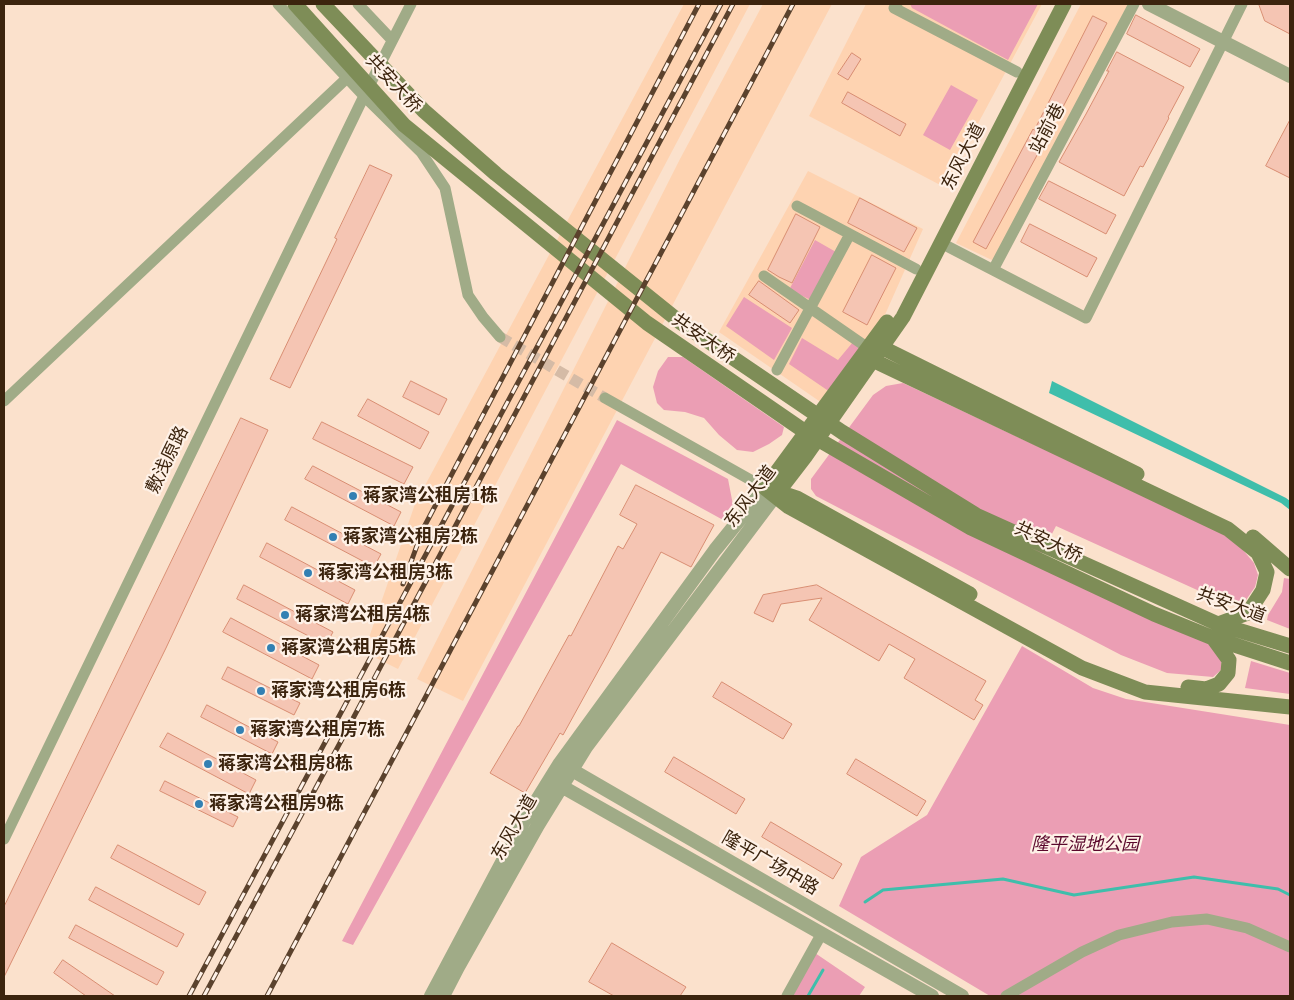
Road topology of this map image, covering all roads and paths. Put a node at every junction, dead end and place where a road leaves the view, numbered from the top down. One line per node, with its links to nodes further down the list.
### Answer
1 (278, 4): 16 (street)
2 (295, 4): 33 (main road, 共安大桥)
3 (323, 4): 32 (main road, 共安大桥)
4 (358, 4): 12 (street)
5 (412, 4): 12 (street, 敷浅原路)
6 (896, 4): 14 (street)
7 (1052, 4): 14 (main road)
8 (1064, 4): 20 (main road, 东风大道)
9 (1134, 4): 22 (street, 站前巷)
10 (1149, 4): 13 (street)
11 (1242, 4): 13 (street)
12 (392, 40): 17 (street, 敷浅原路)
13 (1224, 42): 15 (street); 22 (street)
14 (1017, 72): 21 (main road)
15 (1290, 76)
16 (348, 78): 17 (street); 29 (street)
17 (364, 96): 25 (street); 39 (street, 敷浅原路)
18 (797, 206): 19 (street)
19 (850, 234): 21 (street); 24 (street)
20 (941, 243): 22 (street); 26 (main road, 东风大道)
21 (916, 269): 26 (main road)
22 (993, 270)
23 (764, 276): 24 (street)
24 (810, 308): 26 (street); 27 (street)
25 (500, 337)
26 (872, 351): 30 (main road); 31 (main road); 33 (main road)
27 (777, 370)
28 (605, 398): 30 (street)
29 (4, 401)
30 (773, 492): 33 (main road); 36 (main road); 37 (street, 东风大道)
31 (1290, 568)
32 (1160, 598): 33 (main road, 共安大道)
33 (1216, 631): 34 (main road, 共安大道); 35 (main road)
34 (1290, 646)
35 (1290, 663)
36 (1290, 708)
37 (566, 767): 38 (street, 东风大道); 42 (street, 隆平广场中路)
38 (556, 783): 40 (street, 隆平广场中路); 44 (street, 东风大道); 45 (street, 东风大道)
39 (4, 839)
40 (822, 934): 43 (street, 隆平广场中路); 46 (street)
41 (1290, 947): 48 (street)
42 (929, 977): 43 (street); 47 (street, 隆平广场中路)
43 (924, 994)
44 (430, 996)
45 (443, 996)
46 (787, 996)
47 (962, 996)
48 (1006, 996)

